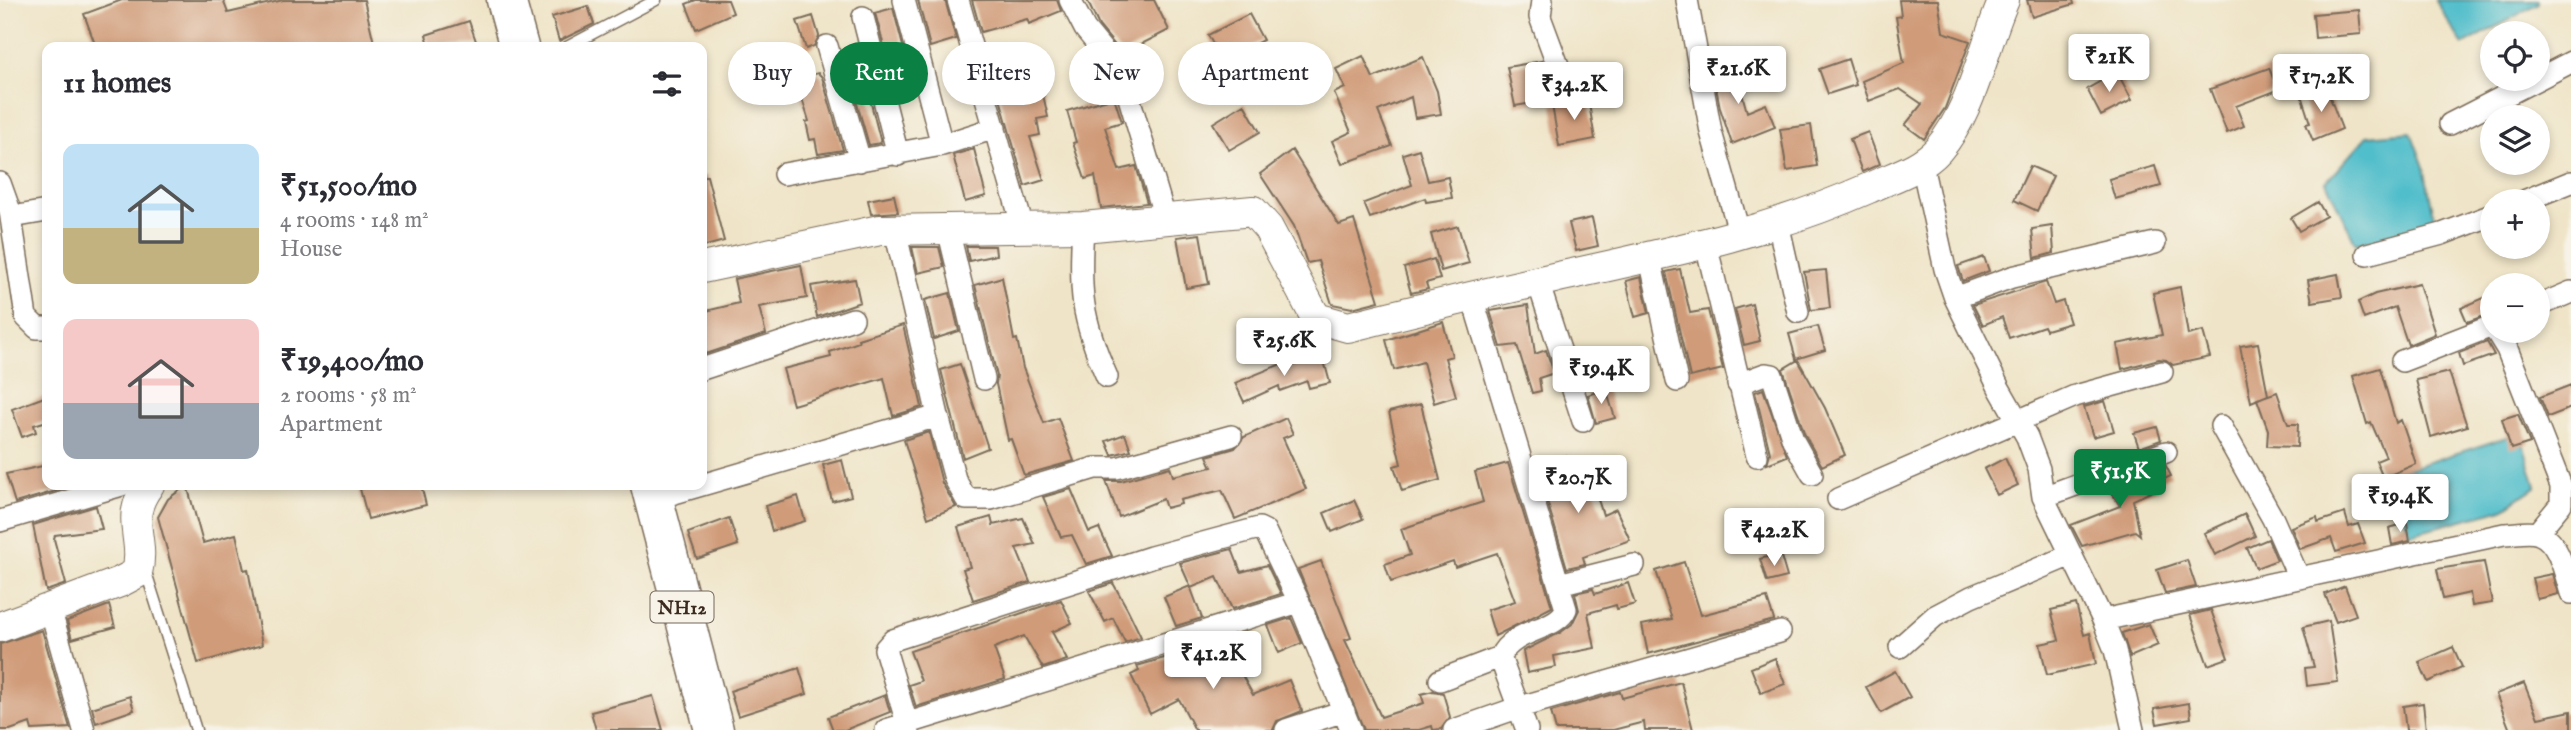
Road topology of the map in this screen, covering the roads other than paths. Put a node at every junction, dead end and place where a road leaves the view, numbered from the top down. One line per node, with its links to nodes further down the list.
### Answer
1 (506, 0): 11 (highway)
2 (529, 0): 12 (highway)
3 (656, 0): 13 (lane)
4 (904, 0): 19 (street)
5 (958, 0): 18 (street)
6 (1070, 0): 29 (street)
7 (1542, 0): 16 (street)
8 (1686, 0): 36 (street)
9 (2004, 0): 22 (street)
10 (863, 17): 20 (street)
11 (518, 42)
12 (541, 42)
13 (576, 42)
14 (827, 47): 21 (street)
15 (2571, 62): 17 (street)
16 (1563, 79)
17 (2450, 124)
18 (995, 128): 19 (street); 33 (street)
19 (942, 145): 20 (street)
20 (898, 155): 21 (street)
21 (860, 161): 23 (street)
22 (1922, 164): 31 (street); 46 (street)
23 (784, 174)
24 (2571, 182): 26 (street)
25 (0, 183): 27 (street)
26 (2550, 190)
27 (10, 211): 28 (street); 42 (street)
28 (42, 212)
29 (1165, 218): 32 (street); 45 (street)
30 (2480, 220): 39 (street)
31 (1778, 223): 36 (street); 48 (street)
32 (1083, 227): 33 (street); 56 (street)
33 (1023, 228): 34 (street)
34 (948, 229): 35 (street); 57 (street)
35 (895, 230): 41 (street); 60 (street)
36 (1740, 234): 38 (street)
37 (2155, 243): 46 (street)
38 (1706, 244): 40 (street); 59 (street)
39 (2367, 254)
40 (1650, 258): 43 (street); 58 (street)
41 (707, 267)
42 (10, 275): 50 (street)
43 (1538, 282): 45 (street); 62 (street)
44 (2571, 292): 47 (street)
45 (1472, 297): 83 (street)
46 (1955, 298): 61 (street)
47 (2550, 301)
48 (1798, 312)
49 (853, 319): 54 (street)
50 (42, 328)
51 (2480, 331): 53 (street)
52 (2503, 343): 78 (street)
53 (2402, 361)
54 (707, 367)
55 (2162, 372): 61 (street)
56 (1107, 377)
57 (984, 379)
58 (1677, 381)
59 (1738, 384): 66 (street); 68 (street)
60 (938, 416): 64 (street); 67 (street)
61 (2018, 420): 74 (street); 75 (street)
62 (1583, 421)
63 (2221, 426): 82 (street)
64 (1231, 436)
65 (2166, 452): 74 (street)
66 (1757, 456)
67 (707, 473)
68 (1812, 474)
69 (106, 490): 77 (street)
70 (125, 490): 76 (street)
71 (145, 490): 76 (street)
72 (644, 490): 98 (highway, NH12)
73 (644, 490): 99 (highway, NH12)
74 (2043, 496): 79 (street)
75 (1838, 499)
76 (134, 515): 80 (street)
77 (0, 521)
78 (2537, 533): 82 (street); 84 (street)
79 (2071, 555): 87 (street); 90 (street)
80 (141, 557): 86 (street); 97 (lane)
81 (1634, 565): 83 (street)
82 (2299, 578): 87 (street)
83 (1559, 584): 91 (street)
84 (2571, 593)
85 (1299, 602): 94 (street); 95 (street); 95 (street)
86 (50, 608): 88 (street); 96 (street)
87 (2103, 620): 104 (street)
88 (0, 626)
89 (1780, 632): 93 (street)
90 (1900, 647)
91 (1500, 657): 92 (street); 93 (street)
92 (1440, 680)
93 (1517, 708): 102 (street); 103 (street)
94 (1348, 720): 101 (street)
95 (908, 727): 100 (street)
96 (83, 730)
97 (196, 730)
98 (689, 730)
99 (714, 730)
100 (886, 730)
101 (1286, 730)
102 (1454, 730)
103 (1527, 730)
104 (2133, 730)

